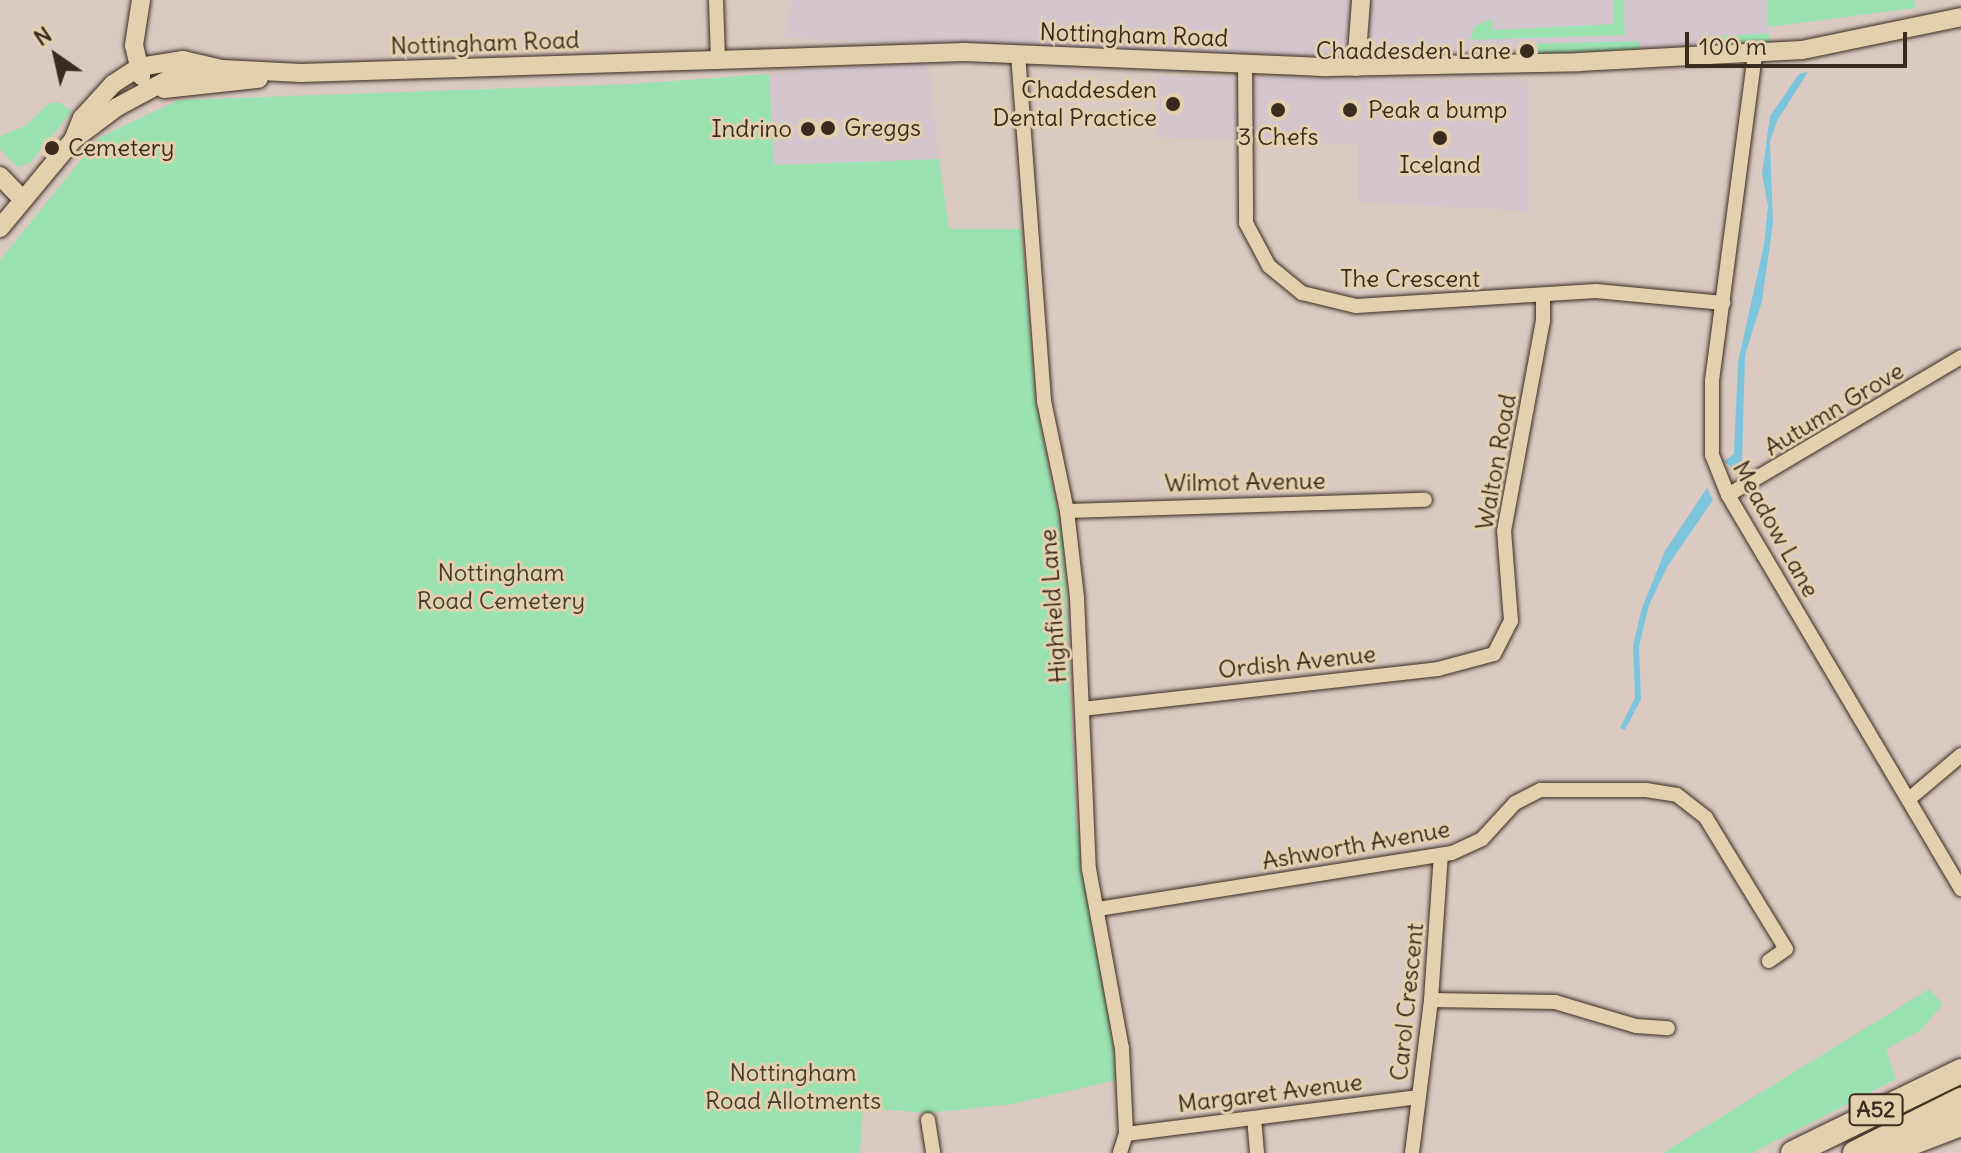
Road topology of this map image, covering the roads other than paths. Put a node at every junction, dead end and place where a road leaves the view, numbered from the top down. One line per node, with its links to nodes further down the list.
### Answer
1 (141, 0): 9 (street)
2 (716, 0): 7 (street)
3 (1361, 0): 10 (street)
4 (1961, 17): 6 (street, Nottingham Road)
5 (1018, 54): 7 (street, Nottingham Road); 8 (street, Nottingham Road); 23 (street, Highfield Lane)
6 (1755, 54): 10 (street, Nottingham Road); 19 (street, Meadow Lane)
7 (718, 59): 12 (street, Nottingham Road)
8 (1245, 63): 10 (street, Nottingham Road); 18 (street, The Crescent)
9 (139, 67): 11 (street, Nottingham Road); 13 (street); 14 (street, Nottingham Road)
10 (1356, 67)
11 (222, 69): 12 (street, Nottingham Road); 13 (street, Nottingham Road)
12 (301, 73): 13 (street, Nottingham Road)
13 (146, 90): 14 (street, Nottingham Road)
14 (73, 140): 16 (street, Nottingham Road)
15 (0, 176): 16 (street)
16 (23, 200): 17 (street, Nottingham Road)
17 (0, 228)
18 (1543, 295): 19 (street, The Crescent); 24 (street, Walton Road)
19 (1723, 303): 21 (street, Meadow Lane)
20 (1961, 357): 21 (street, Autumn Grove)
21 (1728, 495): 27 (street, Meadow Lane)
22 (1425, 500): 23 (street, Wilmot Avenue)
23 (1067, 511): 25 (street, Highfield Lane)
24 (1506, 638): 25 (street, Ordish Avenue)
25 (1082, 709): 30 (street, Highfield Lane)
26 (1961, 755): 27 (street)
27 (1909, 799): 29 (street, Meadow Lane)
28 (1441, 855): 30 (street, Ashworth Avenue); 31 (street, Ashworth Avenue); 32 (street, Carol Crescent)
29 (1961, 889)
30 (1098, 909): 40 (street, Highfield Lane)
31 (1769, 961)
32 (1431, 1000): 33 (street); 35 (street, Carol Crescent)
33 (1668, 1028)
34 (1961, 1071): 45 (highway, A52)
35 (1419, 1097): 37 (street, Margaret Avenue); 44 (street, Carol Crescent)
36 (1961, 1100): 46 (highway, A52)
37 (1254, 1118): 40 (street, Margaret Avenue); 43 (street)
38 (928, 1120): 41 (street)
39 (1961, 1124): 47 (highway)
40 (1126, 1134): 42 (street, Highfield Lane)
41 (933, 1153)
42 (1120, 1153)
43 (1257, 1153)
44 (1412, 1153)
45 (1793, 1153)
46 (1855, 1153)
47 (1885, 1153)

